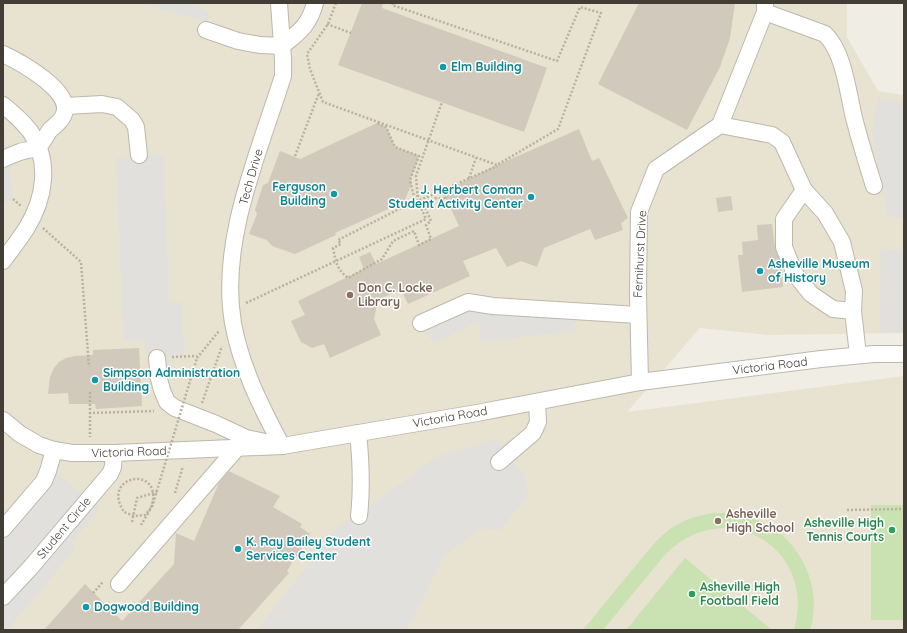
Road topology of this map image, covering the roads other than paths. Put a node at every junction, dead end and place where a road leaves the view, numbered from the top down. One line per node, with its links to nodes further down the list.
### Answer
1 (279, 3): 5 (street, Tech Drive)
2 (315, 3): 5 (street)
3 (765, 8): 9 (street); 13 (street)
4 (206, 30): 5 (street)
5 (282, 46): 26 (street, Tech Drive)
6 (3, 54): 8 (street)
7 (3, 105): 10 (street)
8 (66, 106): 10 (street); 11 (street)
9 (720, 125): 14 (street); 17 (street, Fernihurst Drive)
10 (38, 147): 12 (street); 15 (street)
11 (139, 155)
12 (3, 159)
13 (874, 186)
14 (804, 190): 16 (street); 16 (street)
15 (3, 261)
16 (853, 311): 20 (street)
17 (638, 315): 18 (street); 22 (street, Fernihurst Drive)
18 (421, 323)
19 (904, 354): 20 (street, Victoria Road)
20 (858, 355): 22 (street, Victoria Road)
21 (157, 358): 26 (street)
22 (640, 382): 23 (street, Victoria Road)
23 (537, 402): 25 (street, Victoria Road); 30 (street)
24 (3, 420): 28 (street, Victoria Road)
25 (358, 433): 26 (street, Victoria Road); 31 (street)
26 (282, 446): 27 (street, Victoria Road)
27 (237, 448): 29 (street, Victoria Road); 33 (street)
28 (54, 450): 29 (street, Victoria Road); 32 (street)
29 (114, 453): 34 (street, Student Circle)
30 (499, 462)
31 (359, 516)
32 (3, 529)
33 (118, 584)
34 (3, 597)

